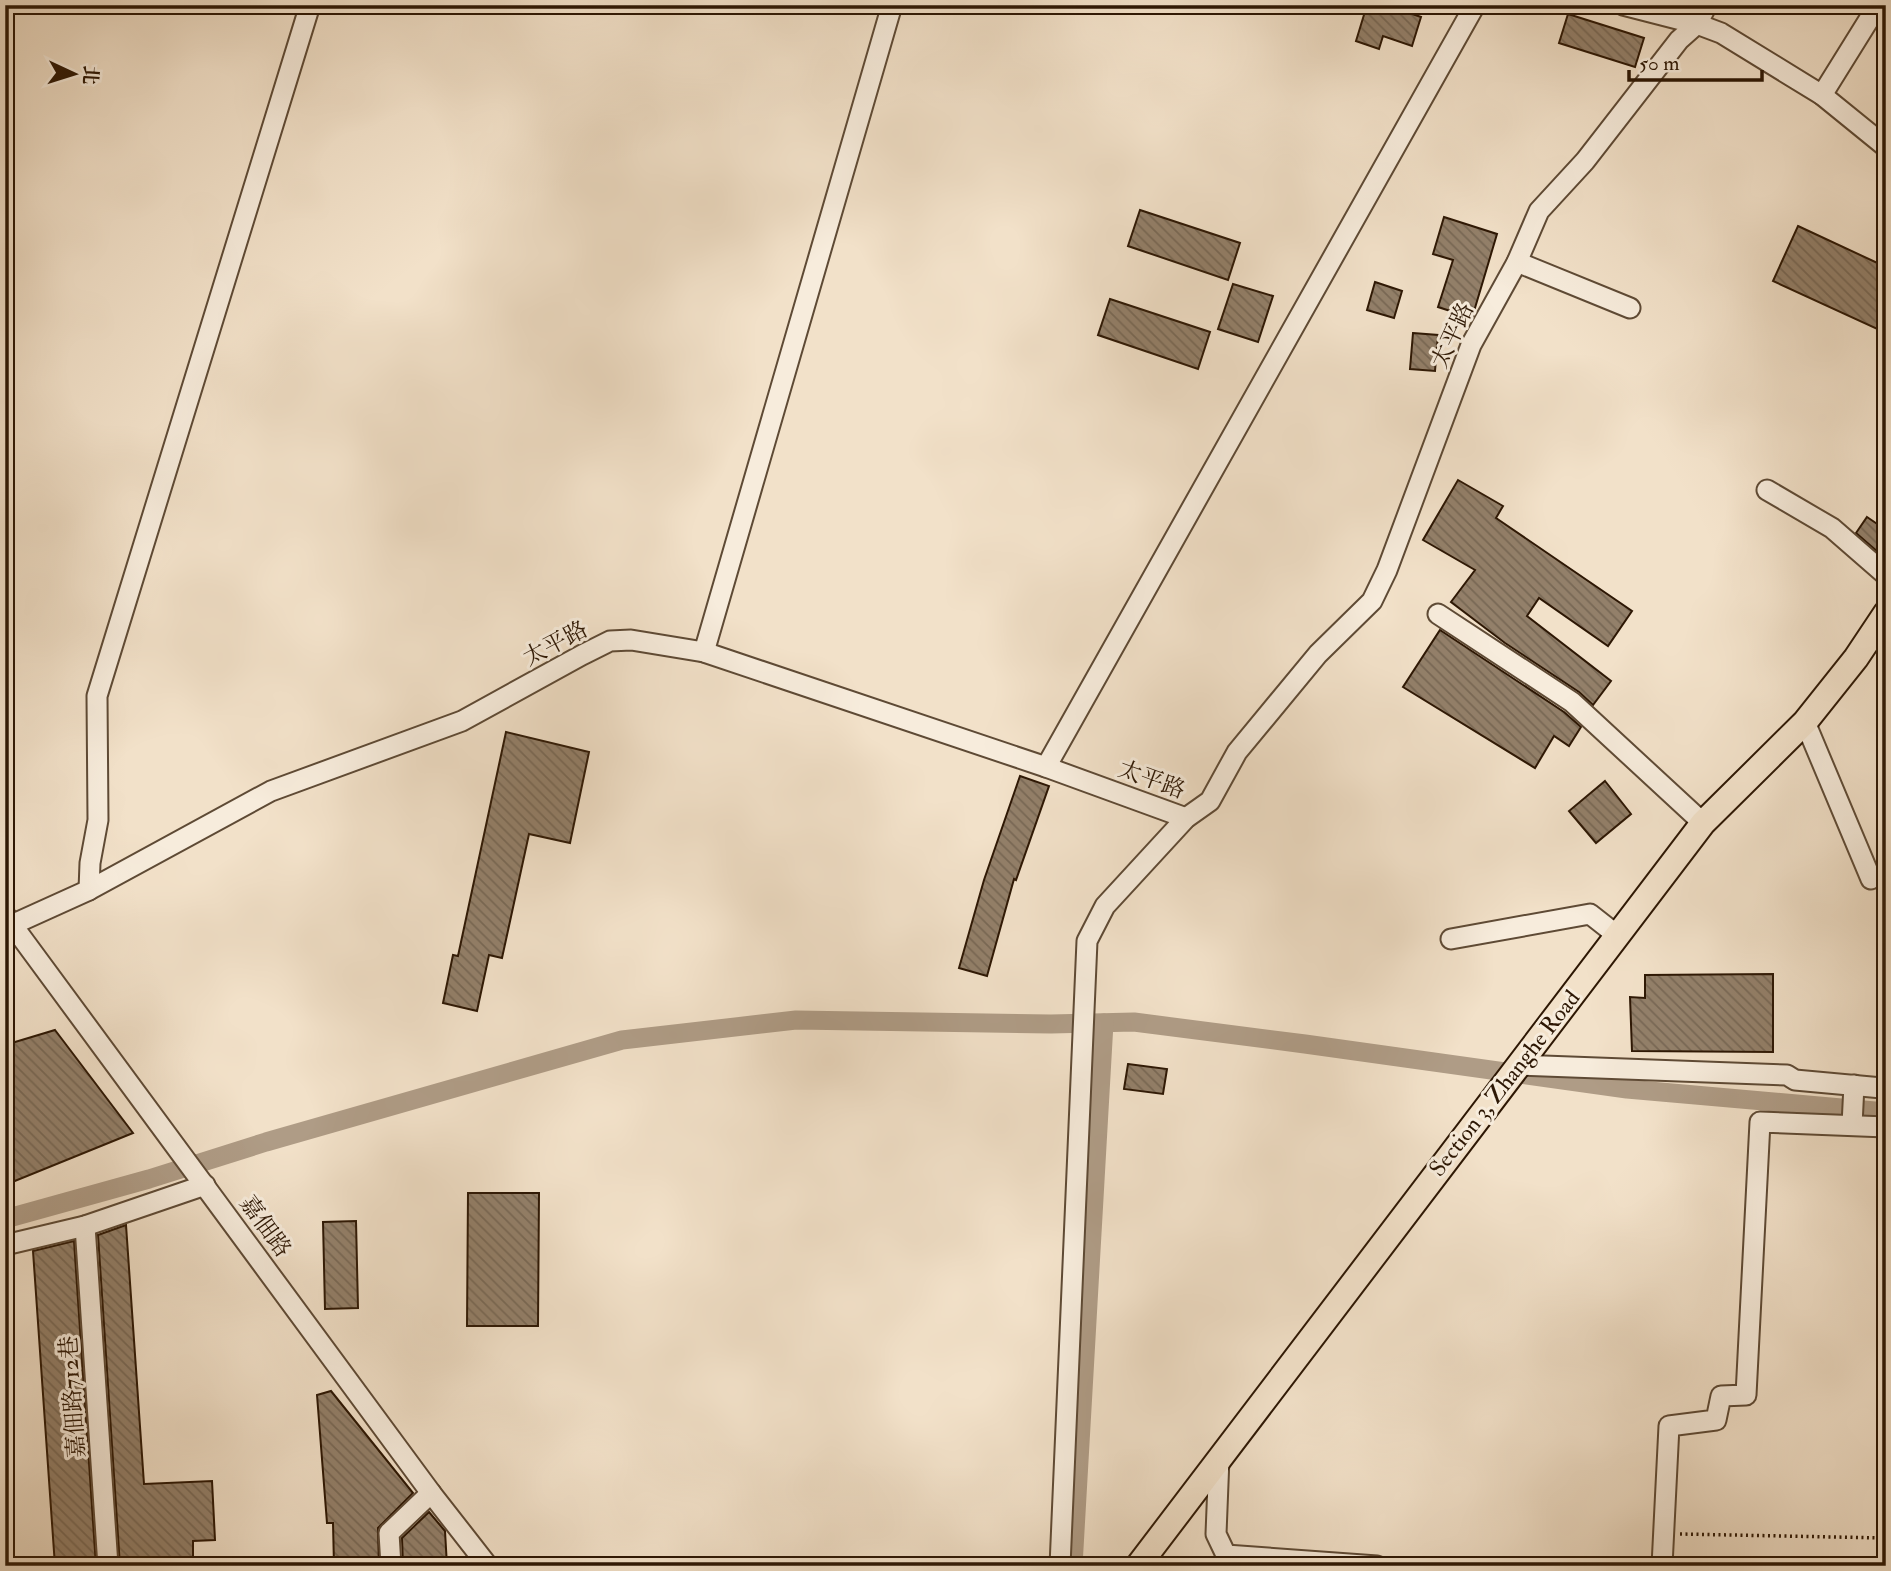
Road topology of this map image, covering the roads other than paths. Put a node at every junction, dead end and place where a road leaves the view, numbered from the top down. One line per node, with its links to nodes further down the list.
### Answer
1 (310, 5): 22 (street)
2 (892, 5): 16 (street)
3 (1475, 5): 18 (street)
4 (1623, 5): 7 (street)
5 (1707, 5): 7 (street, 太平路)
6 (1878, 5): 8 (street)
7 (1697, 24): 8 (street); 10 (street, 太平路)
8 (1822, 94): 9 (street)
9 (1886, 147)
10 (1517, 262): 11 (street); 19 (street, 太平路)
11 (1630, 307)
12 (1767, 490): 13 (street)
13 (1886, 575)
14 (1886, 613): 17 (main road, Section 3, Zhanghe Road)
15 (1438, 614): 20 (street)
16 (704, 652): 18 (street, 太平路); 22 (street, 太平路)
17 (1805, 722): 20 (main road, Section 3, Zhanghe Road); 21 (street)
18 (1046, 767): 19 (street, 太平路)
19 (1186, 818): 39 (street)
20 (1703, 823): 24 (main road, Section 3, Zhanghe Road)
21 (1871, 879)
22 (89, 890): 23 (street, 太平路)
23 (7, 923): 31 (street, 嘉佃路)
24 (1618, 936): 25 (street); 26 (main road, Section 3, Zhanghe Road)
25 (1451, 939)
26 (1517, 1065): 27 (street); 34 (main road, Section 3, Zhanghe Road)
27 (1854, 1086): 28 (street); 29 (street)
28 (1886, 1086)
29 (1852, 1125): 30 (street); 42 (street)
30 (1886, 1126)
31 (205, 1185): 32 (street); 35 (street, 嘉佃路)
32 (85, 1226): 33 (street); 36 (street, 嘉佃路712巷)
33 (5, 1245)
34 (1219, 1458): 40 (main road, Section 3, Zhanghe Road); 41 (street)
35 (431, 1493): 37 (street); 38 (street, 嘉佃路)
36 (108, 1566)
37 (391, 1566)
38 (488, 1566)
39 (1060, 1566)
40 (1138, 1566)
41 (1377, 1566)
42 (1662, 1566)

